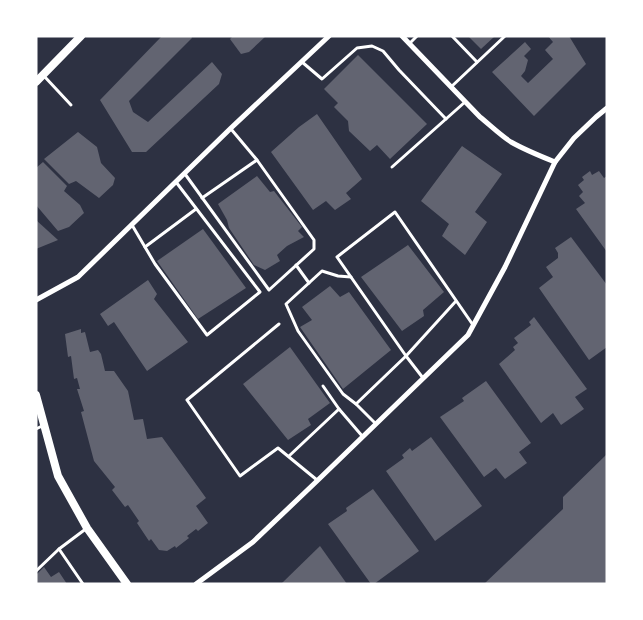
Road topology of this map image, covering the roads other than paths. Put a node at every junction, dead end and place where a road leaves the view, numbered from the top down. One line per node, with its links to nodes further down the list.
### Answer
1 (81, 36): 10 (street)
2 (328, 36): 8 (street)
3 (402, 36): 7 (street)
4 (417, 36): 7 (lane)
5 (452, 36): 9 (lane)
6 (505, 36): 9 (lane)
7 (409, 44): 12 (street)
8 (302, 62): 16 (lane); 17 (street)
9 (477, 62): 12 (lane)
10 (44, 75): 11 (street); 14 (lane)
11 (36, 82)
12 (452, 87): 13 (street)
13 (465, 102): 16 (lane); 19 (street)
14 (71, 105)
15 (606, 109): 19 (street)
16 (446, 119): 20 (lane)
17 (230, 128): 18 (lane); 21 (street)
18 (256, 160): 23 (lane); 27 (lane)
19 (555, 162): 33 (street)
20 (392, 168)
21 (185, 174): 22 (street); 23 (lane)
22 (176, 182): 24 (lane); 25 (street)
23 (202, 198): 27 (lane)
24 (196, 209): 26 (lane); 26 (lane)
25 (131, 225): 26 (lane); 30 (street)
26 (145, 247)
27 (296, 265): 29 (lane)
28 (351, 277): 29 (lane); 31 (lane); 34 (lane)
29 (309, 283): 38 (lane)
30 (36, 300)
31 (456, 301): 33 (lane); 34 (lane)
32 (279, 324): 44 (lane)
33 (474, 325): 35 (street)
34 (406, 356): 35 (lane); 38 (lane)
35 (423, 378): 40 (street)
36 (323, 386): 39 (lane)
37 (36, 395): 41 (street)
38 (356, 404): 40 (lane)
39 (339, 409): 43 (lane); 44 (lane)
40 (376, 424): 43 (street)
41 (44, 425): 42 (lane); 46 (street)
42 (36, 429)
43 (363, 437): 45 (street)
44 (288, 456): 45 (lane)
45 (318, 480): 51 (street)
46 (87, 528): 47 (lane); 50 (street)
47 (59, 549): 48 (lane); 49 (lane)
48 (36, 571)
49 (83, 584)
50 (127, 584)
51 (196, 584)

